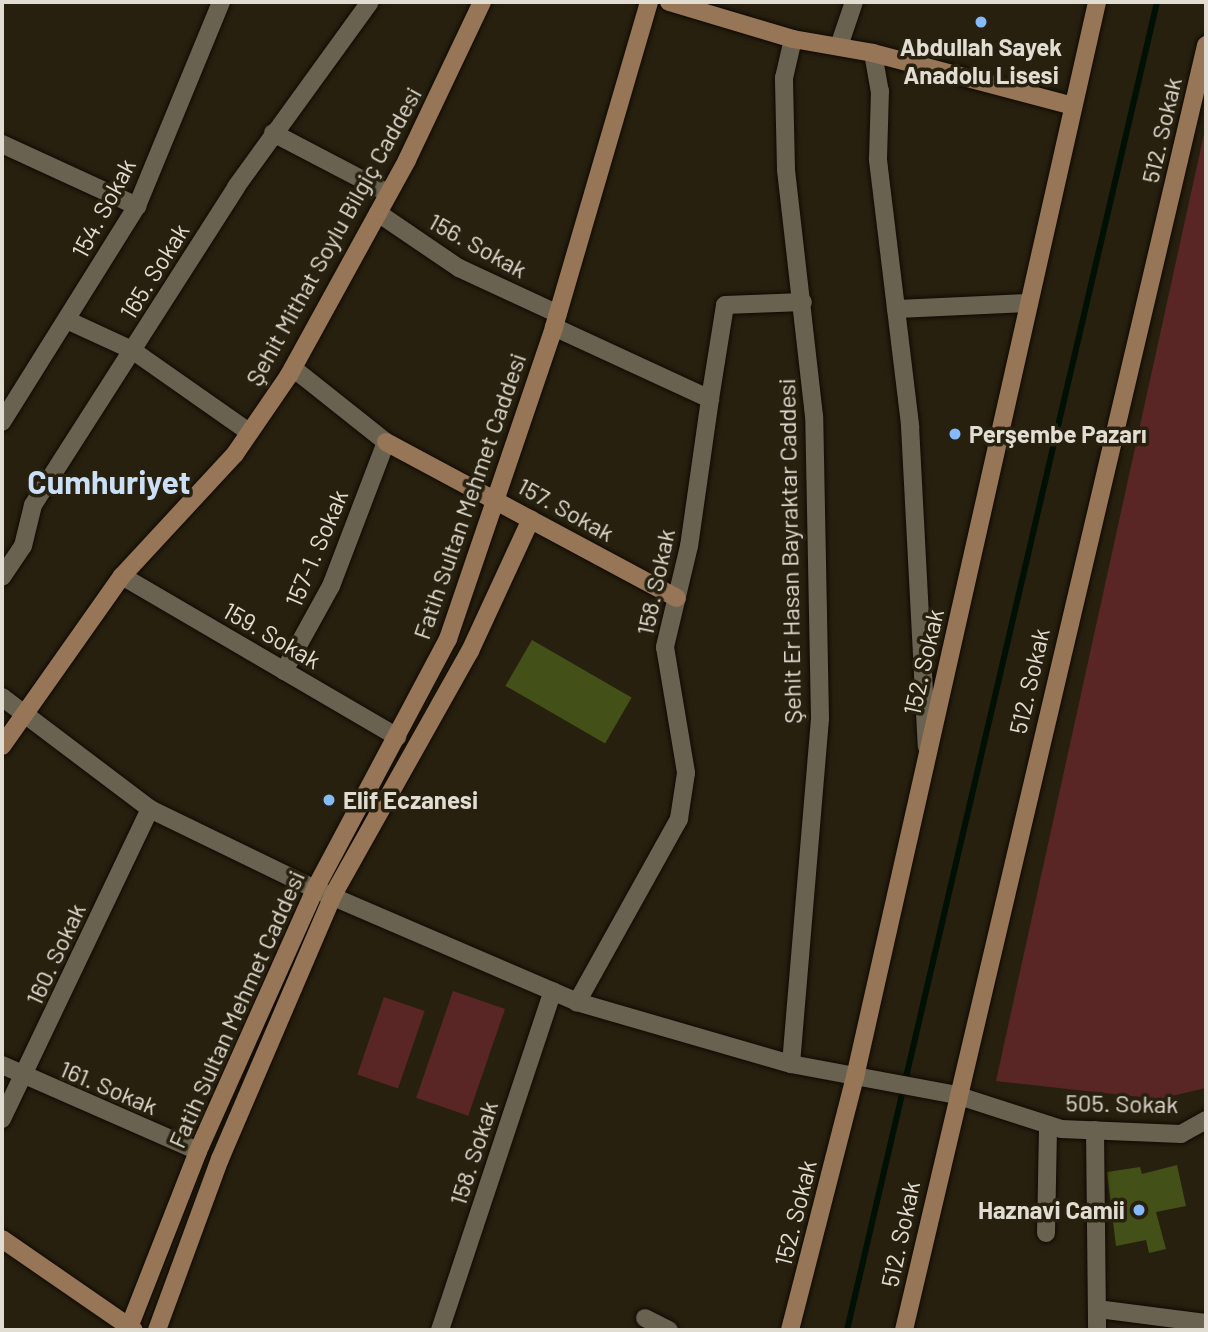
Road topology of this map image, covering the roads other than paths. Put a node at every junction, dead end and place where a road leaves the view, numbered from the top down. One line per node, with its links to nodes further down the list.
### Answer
1 (221, 2): 16 (street, 154. Sokak)
2 (370, 2): 13 (street, 165. Sokak)
3 (482, 2): 15 (street, Şehit Mithat Soylu Bilgiç Caddesi)
4 (649, 2): 22 (street, Fatih Sultan Mehmet Caddesi)
5 (669, 2): 8 (street)
6 (854, 2): 10 (street)
7 (1097, 2): 12 (street, 152. Sokak)
8 (793, 39): 10 (street); 18 (street, Şehit Er Hasan Bayraktar Caddesi)
9 (1206, 45): 51 (street, 512. Sokak)
10 (839, 46): 11 (street)
11 (873, 53): 12 (street); 20 (street)
12 (1073, 106): 19 (street, 152. Sokak)
13 (273, 133): 15 (street); 23 (street, 165. Sokak)
14 (2, 144): 16 (street)
15 (388, 193): 17 (street, Şehit Mithat Soylu Bilgiç Caddesi)
16 (137, 205): 21 (street, 154. Sokak)
17 (378, 213): 22 (street, 156. Sokak); 24 (street, Şehit Mithat Soylu Bilgiç Caddesi)
18 (803, 303): 25 (street, 158. Sokak); 47 (street, Şehit Er Hasan Bayraktar Caddesi)
19 (1029, 303): 20 (street); 41 (street, 152. Sokak)
20 (896, 309): 41 (street)
21 (69, 321): 23 (street); 26 (street, 154. Sokak)
22 (556, 321): 25 (street); 29 (street, Fatih Sultan Mehmet Caddesi)
23 (132, 350): 27 (street); 32 (street, 165. Sokak)
24 (293, 368): 27 (street, Şehit Mithat Soylu Bilgiç Caddesi); 28 (street, 157. Sokak)
25 (710, 399): 33 (street, 158. Sokak)
26 (2, 422)
27 (249, 432): 31 (street, Şehit Mithat Soylu Bilgiç Caddesi)
28 (386, 442): 29 (street, 157. Sokak); 35 (street, 157-1. Sokak)
29 (497, 499): 30 (street, 157. Sokak); 34 (street, Fatih Sultan Mehmet Caddesi)
30 (531, 519): 33 (street, 157. Sokak); 36 (street, Fatih Sultan Mehmet Caddesi)
31 (122, 576): 35 (street, 159. Sokak); 38 (street, Şehit Mithat Soylu Bilgiç Caddesi)
32 (2, 578)
33 (677, 598): 46 (street, 158. Sokak)
34 (448, 639): 36 (street); 39 (street, Fatih Sultan Mehmet Caddesi)
35 (284, 671): 39 (street, 159. Sokak)
36 (450, 685): 44 (street, Fatih Sultan Mehmet Caddesi)
37 (2, 697): 38 (street, 505. Sokak)
38 (26, 711): 40 (street, Şehit Mithat Soylu Bilgiç Caddesi); 42 (street, 505. Sokak)
39 (397, 737): 43 (street, Fatih Sultan Mehmet Caddesi)
40 (2, 746)
41 (928, 754): 49 (street, 152. Sokak)
42 (150, 809): 43 (street, 505. Sokak); 50 (street, 160. Sokak)
43 (316, 889): 44 (street, 505. Sokak); 56 (street, Fatih Sultan Mehmet Caddesi)
44 (333, 895): 45 (street, 505. Sokak); 63 (street, Fatih Sultan Mehmet Caddesi)
45 (552, 991): 46 (street, 505. Sokak); 64 (street, 158. Sokak)
46 (577, 1002): 47 (street, 505. Sokak)
47 (791, 1064): 49 (street, 505. Sokak)
48 (2, 1065): 50 (street, 161. Sokak)
49 (855, 1077): 51 (street, 505. Sokak); 66 (street, 152. Sokak)
50 (24, 1078): 52 (street, 160. Sokak); 56 (street, 161. Sokak)
51 (956, 1096): 54 (street, 505. Sokak); 67 (street, 512. Sokak)
52 (2, 1119)
53 (1206, 1120): 55 (street, 505. Sokak)
54 (1048, 1125): 55 (street, 505. Sokak); 57 (street)
55 (1096, 1130): 59 (street)
56 (198, 1151): 62 (street, Fatih Sultan Mehmet Caddesi)
57 (1046, 1233)
58 (2, 1239): 62 (street)
59 (1098, 1309): 61 (street); 68 (street)
60 (645, 1318): 65 (street)
61 (1206, 1323)
62 (130, 1329)
63 (157, 1330)
64 (440, 1330)
65 (668, 1330)
66 (790, 1330)
67 (904, 1330)
68 (1097, 1330)

